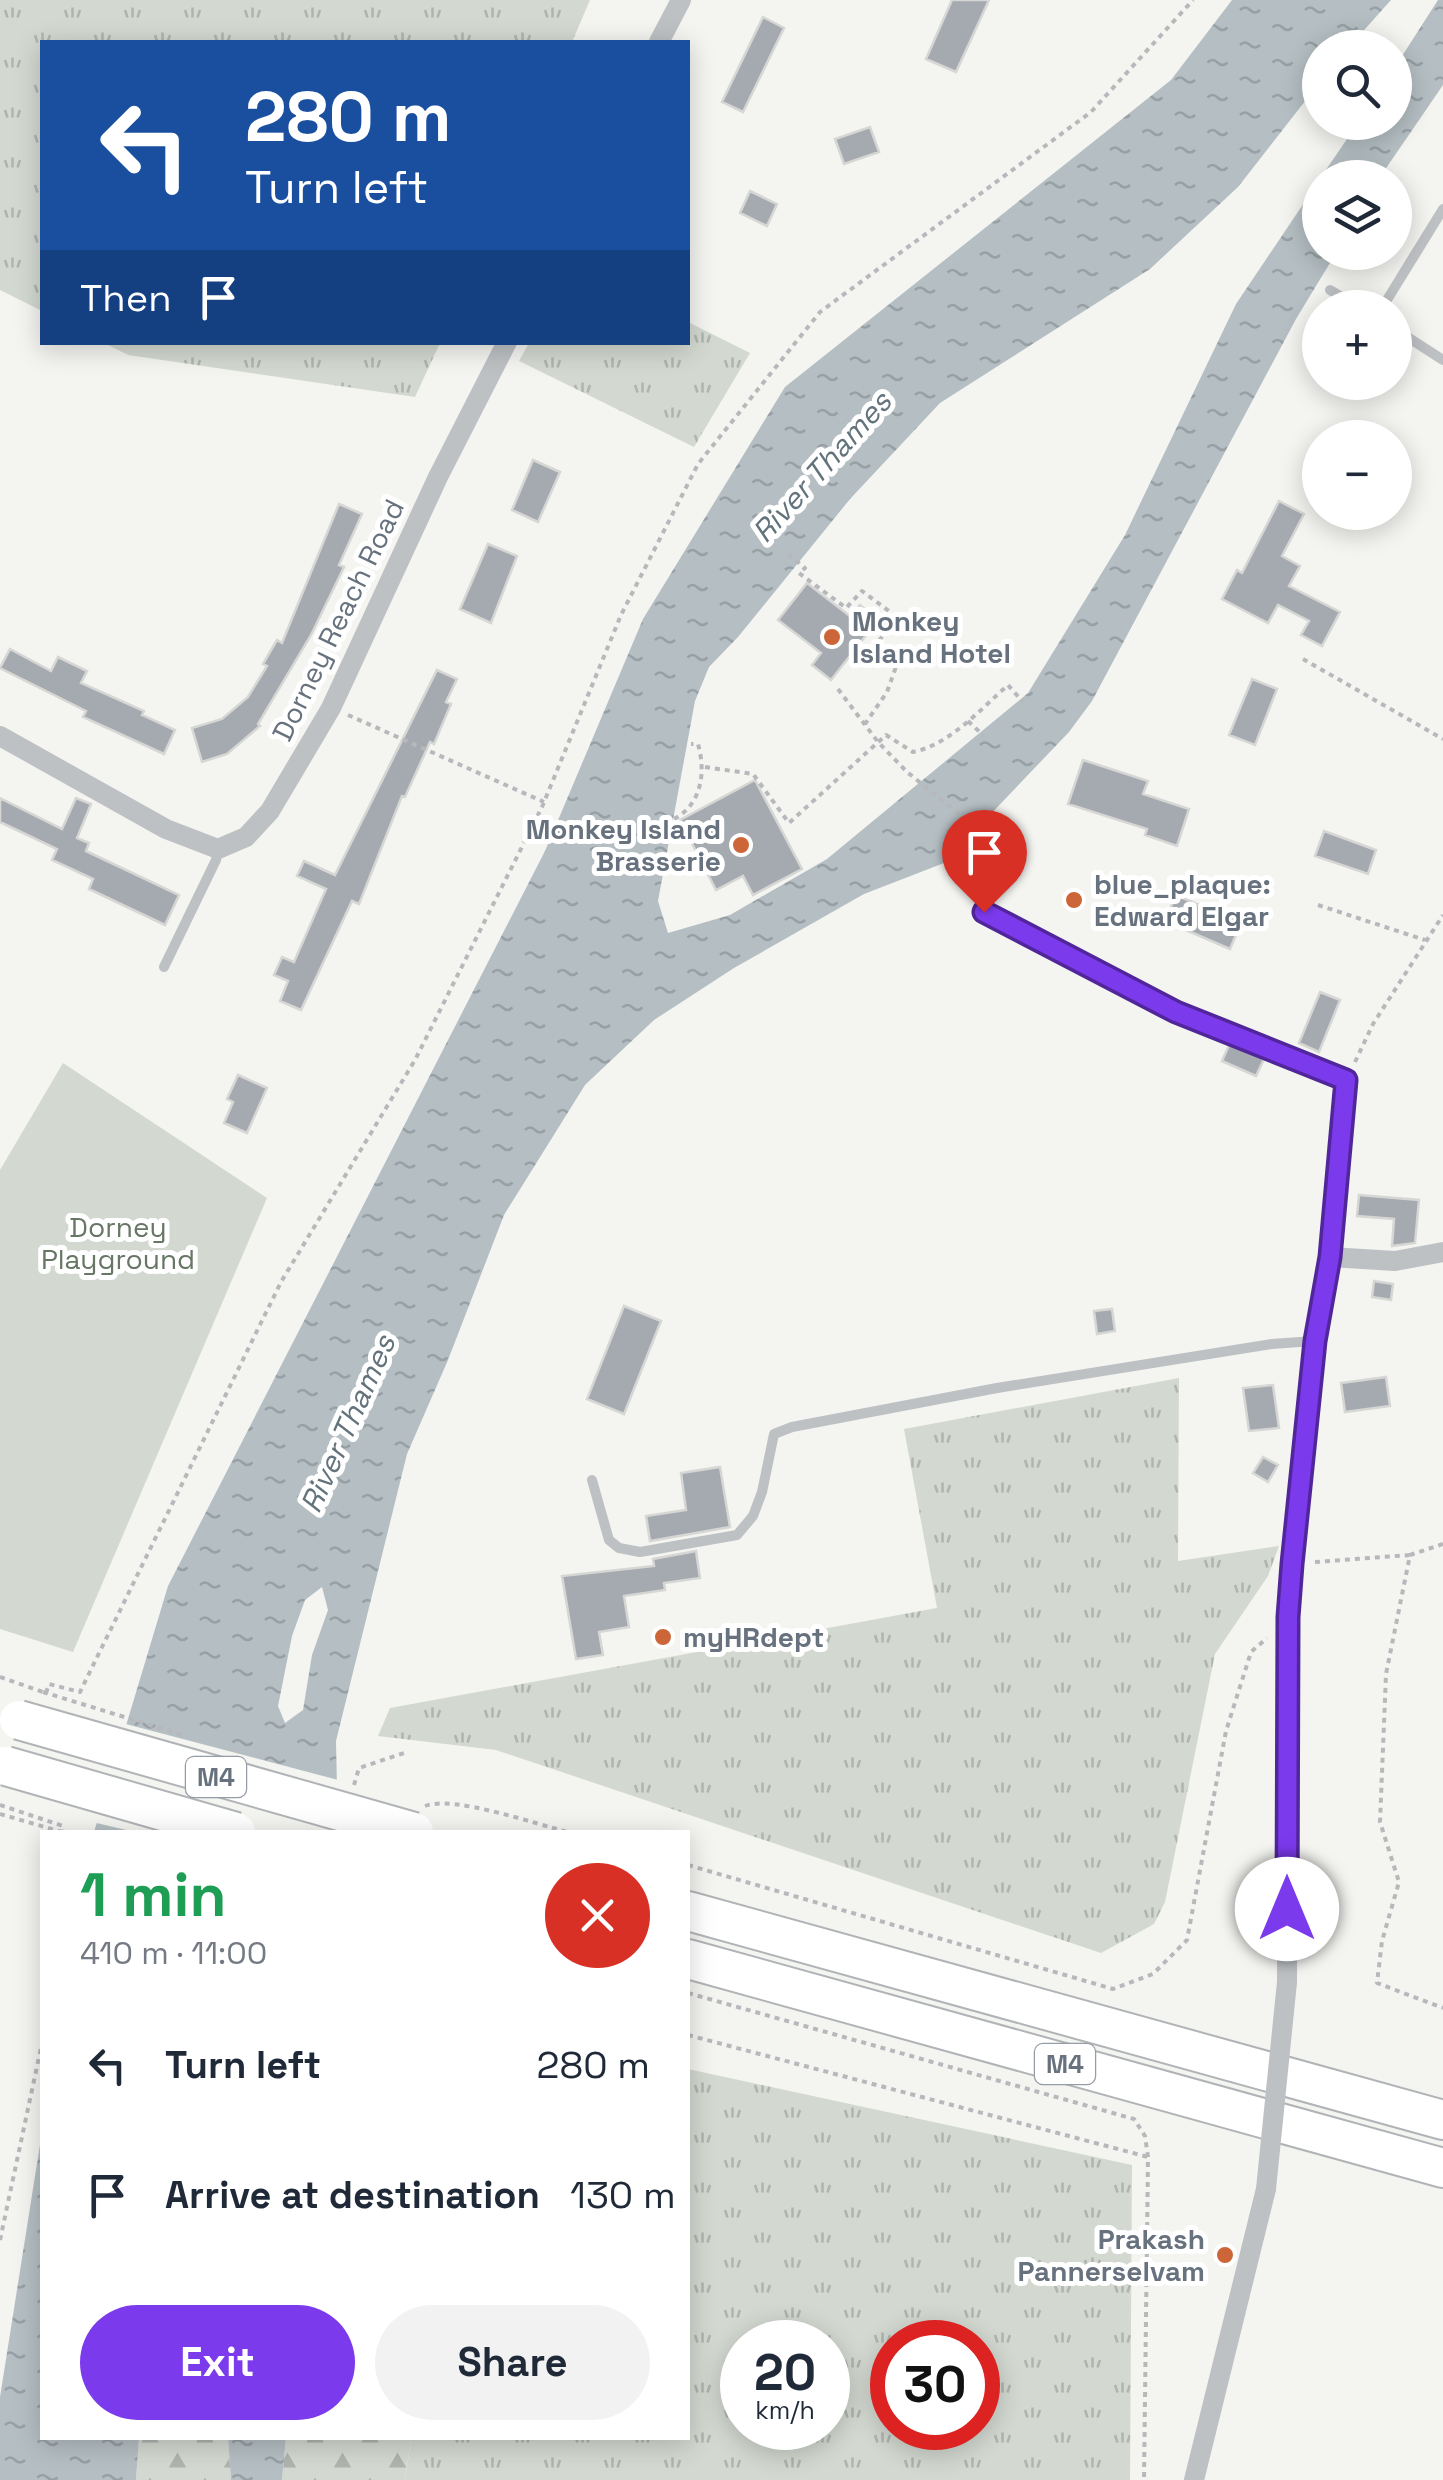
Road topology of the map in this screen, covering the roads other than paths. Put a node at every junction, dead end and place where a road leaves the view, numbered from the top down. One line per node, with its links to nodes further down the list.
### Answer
1 (681, 0): 2 (street)
2 (661, 40)
3 (1443, 209): 4 (lane)
4 (1393, 290)
5 (1412, 340): 7 (lane)
6 (504, 345): 9 (street, Dorney Reach Road)
7 (1443, 360)
8 (0, 736): 9 (street)
9 (218, 848): 11 (lane)
10 (984, 912): 12 (lane)
11 (164, 968)
12 (1346, 1080): 14 (street)
13 (1443, 1252): 14 (street)
14 (1330, 1257): 15 (street)
15 (1315, 1341): 16 (lane); 25 (street, bridge)
16 (592, 1480)
17 (27, 1705): 19 (highway, M4, bridge)
18 (3, 1766): 20 (highway, M4, bridge)
19 (416, 1824)
20 (229, 1830)
21 (690, 1912): 23 (highway, M4)
22 (690, 1960): 24 (highway, M4)
23 (1443, 2120)
24 (1443, 2168)
25 (1194, 2480)

